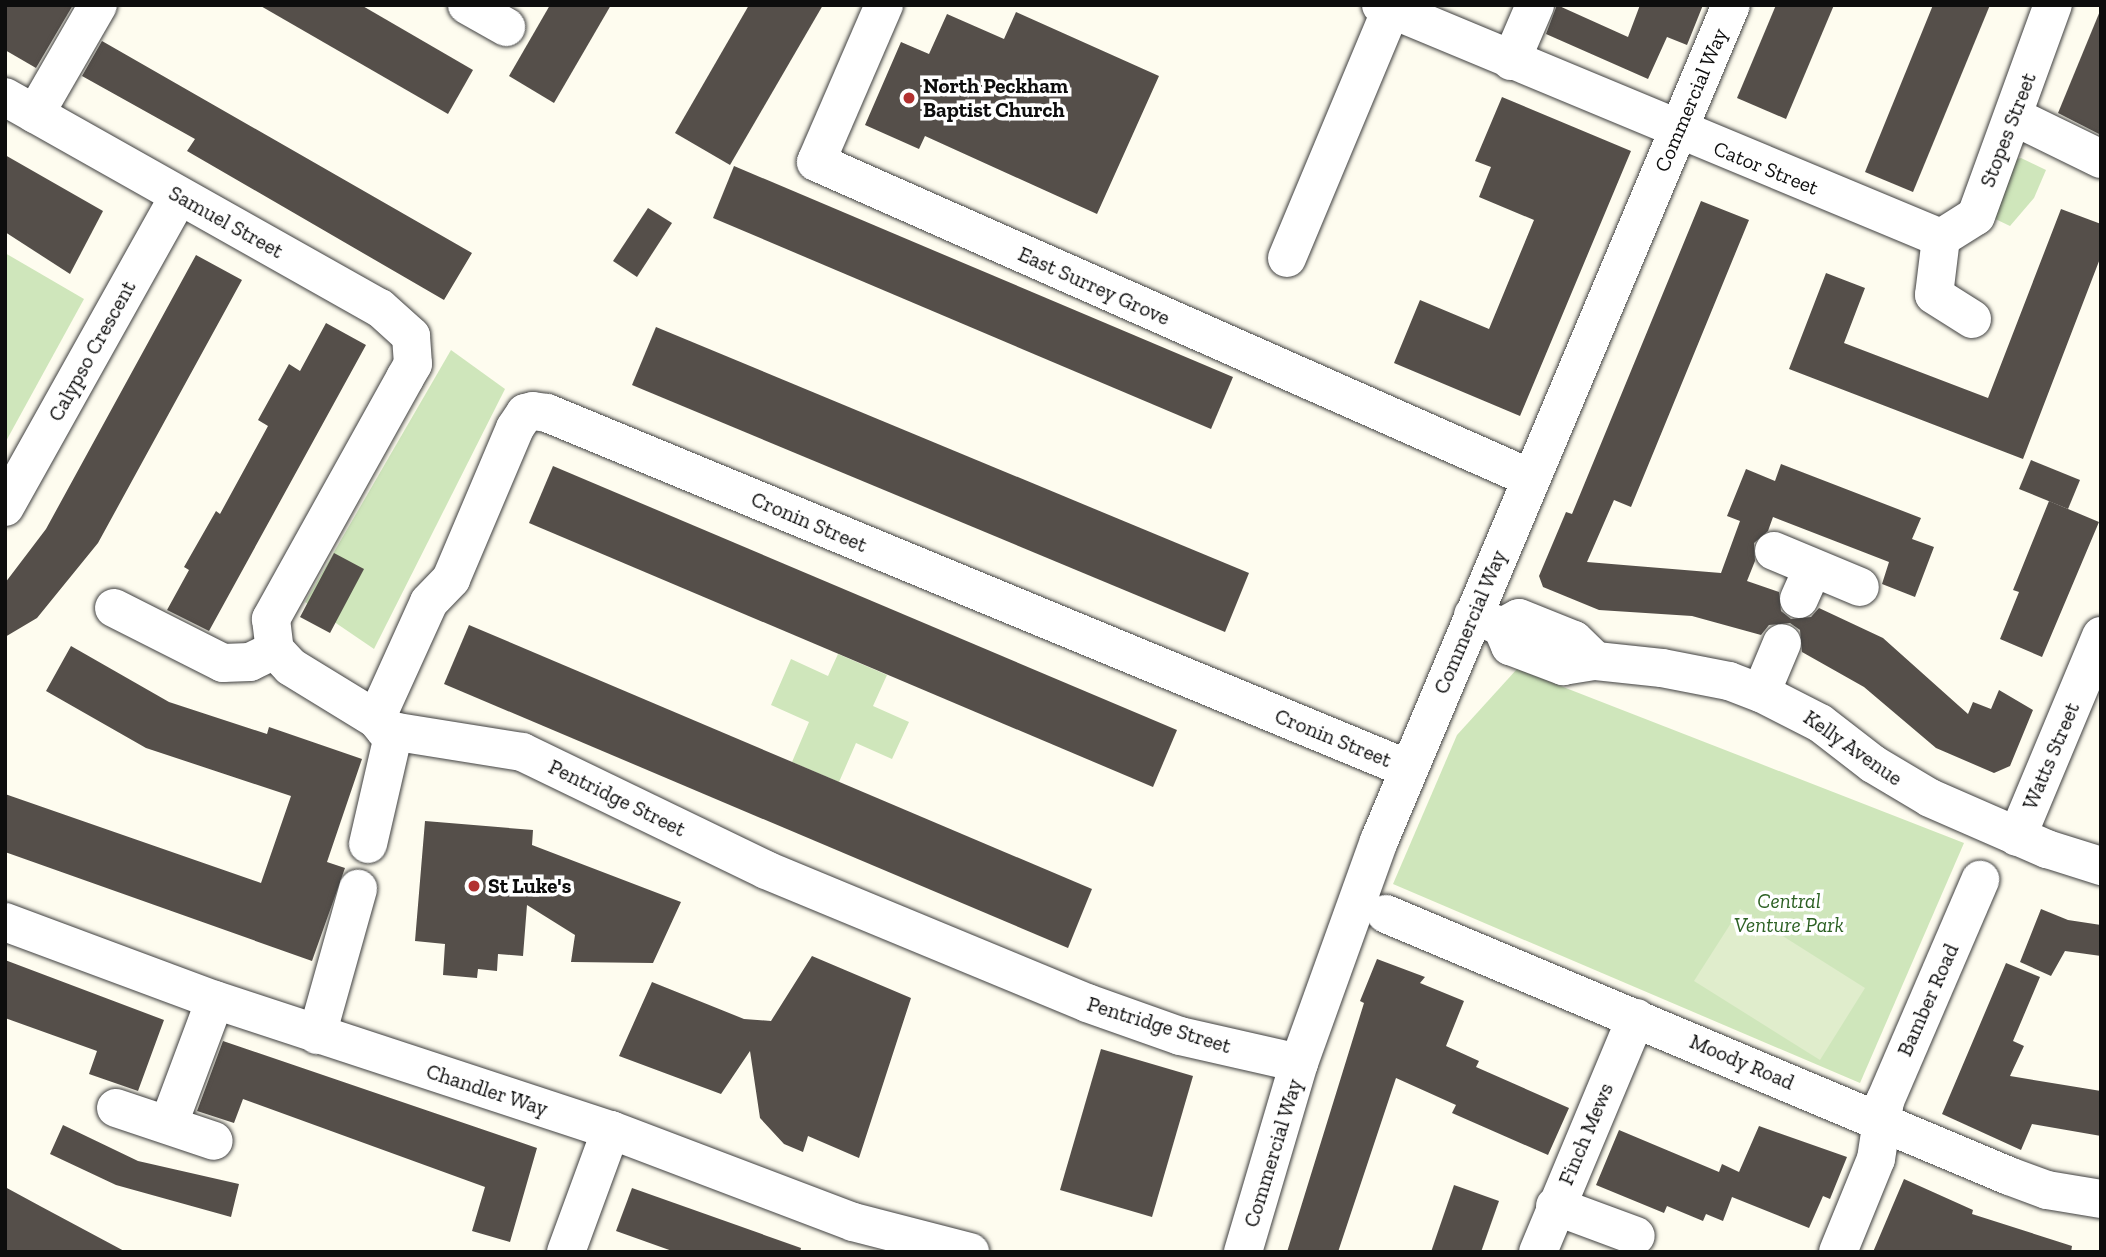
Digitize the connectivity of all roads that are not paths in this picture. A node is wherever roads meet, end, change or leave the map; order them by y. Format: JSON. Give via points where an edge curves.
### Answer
{"nodes":[{"id":1,"x":98,"y":5,"type":"edge"},
{"id":2,"x":467,"y":5,"type":"edge"},
{"id":3,"x":884,"y":5,"type":"edge"},
{"id":4,"x":1535,"y":5,"type":"edge"},
{"id":5,"x":1731,"y":5,"type":"edge"},
{"id":6,"x":2053,"y":5,"type":"edge"},
{"id":7,"x":1386,"y":7,"type":"edge"},
{"id":8,"x":506,"y":27,"type":"dead end"},
{"id":9,"x":1511,"y":61,"type":"junction"},
{"id":10,"x":20,"y":105,"type":"edge"},
{"id":11,"x":2015,"y":117,"type":"junction"},
{"id":12,"x":1677,"y":132,"type":"junction"},
{"id":13,"x":2101,"y":159,"type":"edge"},
{"id":14,"x":179,"y":196,"type":"junction"},
{"id":15,"x":1941,"y":238,"type":"junction"},
{"id":16,"x":1287,"y":258,"type":"dead end"},
{"id":17,"x":1972,"y":319,"type":"dead end"},
{"id":18,"x":1530,"y":478,"type":"junction"},
{"id":19,"x":5,"y":507,"type":"edge"},
{"id":20,"x":1774,"y":551,"type":"dead end"},
{"id":21,"x":1860,"y":587,"type":"dead end"},
{"id":22,"x":114,"y":608,"type":"dead end"},
{"id":23,"x":1488,"y":621,"type":"junction"},
{"id":24,"x":2101,"y":636,"type":"edge"},
{"id":25,"x":1782,"y":643,"type":"dead end"},
{"id":26,"x":275,"y":650,"type":"junction"},
{"id":27,"x":1761,"y":693,"type":"junction"},
{"id":28,"x":385,"y":725,"type":"junction"},
{"id":29,"x":1408,"y":769,"type":"junction"},
{"id":30,"x":2017,"y":837,"type":"junction"},
{"id":31,"x":368,"y":844,"type":"dead end"},
{"id":32,"x":2101,"y":866,"type":"edge"},
{"id":33,"x":1980,"y":880,"type":"dead end"},
{"id":34,"x":358,"y":889,"type":"dead end"},
{"id":35,"x":1386,"y":914,"type":"dead end"},
{"id":36,"x":5,"y":922,"type":"edge"},
{"id":37,"x":215,"y":1000,"type":"junction"},
{"id":38,"x":1636,"y":1018,"type":"junction"},
{"id":39,"x":317,"y":1035,"type":"junction"},
{"id":40,"x":1299,"y":1063,"type":"junction"},
{"id":41,"x":116,"y":1108,"type":"dead end"},
{"id":42,"x":1881,"y":1122,"type":"junction"},
{"id":43,"x":169,"y":1123,"type":"junction"},
{"id":44,"x":611,"y":1130,"type":"junction"},
{"id":45,"x":214,"y":1142,"type":"dead end"},
{"id":46,"x":2101,"y":1199,"type":"edge"},
{"id":47,"x":1555,"y":1206,"type":"junction"},
{"id":48,"x":1636,"y":1236,"type":"dead end"},
{"id":49,"x":848,"y":1237,"type":"edge"},
{"id":50,"x":566,"y":1252,"type":"edge"},
{"id":51,"x":970,"y":1252,"type":"edge"},
{"id":52,"x":1243,"y":1252,"type":"edge"},
{"id":53,"x":1538,"y":1252,"type":"edge"},
{"id":54,"x":1838,"y":1252,"type":"edge"}],
"edges":[{"from":1,"to":10,"type":"street","name":"Samuel Street"},
{"from":2,"to":8,"type":"street"},
{"from":3,"to":18,"type":"street","name":"East Surrey Grove","via":[[816,162]]},
{"from":4,"to":9,"type":"street"},
{"from":5,"to":12,"type":"street","name":"Commercial Way"},
{"from":6,"to":11,"type":"street","name":"Stopes Street"},
{"from":7,"to":9,"type":"street","name":"Cator Street"},
{"from":7,"to":16,"type":"street"},
{"from":9,"to":12,"type":"street","name":"Cator Street"},
{"from":10,"to":14,"type":"street","name":"Samuel Street"},
{"from":11,"to":13,"type":"street"},
{"from":11,"to":15,"type":"street","name":"Stopes Street","via":[[1976,216]]},
{"from":12,"to":15,"type":"street","name":"Cator Street"},
{"from":12,"to":18,"type":"street","name":"Commercial Way"},
{"from":14,"to":19,"type":"street","name":"Calypso Crescent"},
{"from":14,"to":26,"type":"street","name":"Samuel Street","via":[[380,308],[411,336],[414,354],[409,371],[271,619]]},
{"from":15,"to":17,"type":"street","via":[[1934,295]]},
{"from":18,"to":23,"type":"street","name":"Commercial Way"},
{"from":20,"to":21,"type":"street","via":[[1806,583]]},
{"from":22,"to":26,"type":"street","via":[[223,663],[250,662]]},
{"from":23,"to":27,"type":"street","name":"Kelly Avenue","via":[[1519,618],[1574,640],[1596,661],[1696,673]]},
{"from":23,"to":29,"type":"street","name":"Commercial Way"},
{"from":24,"to":30,"type":"street","name":"Watts Street"},
{"from":25,"to":27,"type":"street"},
{"from":26,"to":28,"type":"street","name":"Pentridge Street","via":[[301,675]]},
{"from":27,"to":30,"type":"street","name":"Kelly Avenue","via":[[1820,723],[1919,792]]},
{"from":28,"to":29,"type":"street","name":"Cronin Street","via":[[429,602],[452,579],[515,428],[525,413],[533,411]]},
{"from":28,"to":31,"type":"street"},
{"from":28,"to":40,"type":"street","name":"Pentridge Street","via":[[522,752],[766,870],[1087,1003],[1180,1035]]},
{"from":29,"to":40,"type":"street","name":"Commercial Way"},
{"from":30,"to":32,"type":"street","name":"Kelly Avenue"},
{"from":33,"to":42,"type":"street","name":"Bamber Road","via":[[1885,1101]]},
{"from":34,"to":39,"type":"street"},
{"from":35,"to":38,"type":"street","name":"Moody Road"},
{"from":36,"to":37,"type":"street","name":"Chandler Way"},
{"from":37,"to":39,"type":"street","name":"Chandler Way"},
{"from":37,"to":43,"type":"street"},
{"from":38,"to":42,"type":"street","name":"Moody Road"},
{"from":38,"to":47,"type":"street","name":"Finch Mews"},
{"from":39,"to":44,"type":"street","name":"Chandler Way"},
{"from":40,"to":52,"type":"street","name":"Commercial Way"},
{"from":41,"to":43,"type":"street"},
{"from":42,"to":46,"type":"street","name":"Moody Road","via":[[2047,1190]]},
{"from":42,"to":54,"type":"street","name":"Bamber Road","via":[[1875,1159]]},
{"from":43,"to":45,"type":"street"},
{"from":44,"to":49,"type":"street","name":"Chandler Way"},
{"from":44,"to":50,"type":"street"},
{"from":47,"to":48,"type":"street"},
{"from":47,"to":53,"type":"street","name":"Finch Mews"},
{"from":49,"to":51,"type":"street","name":"Chandler Way"}]}
